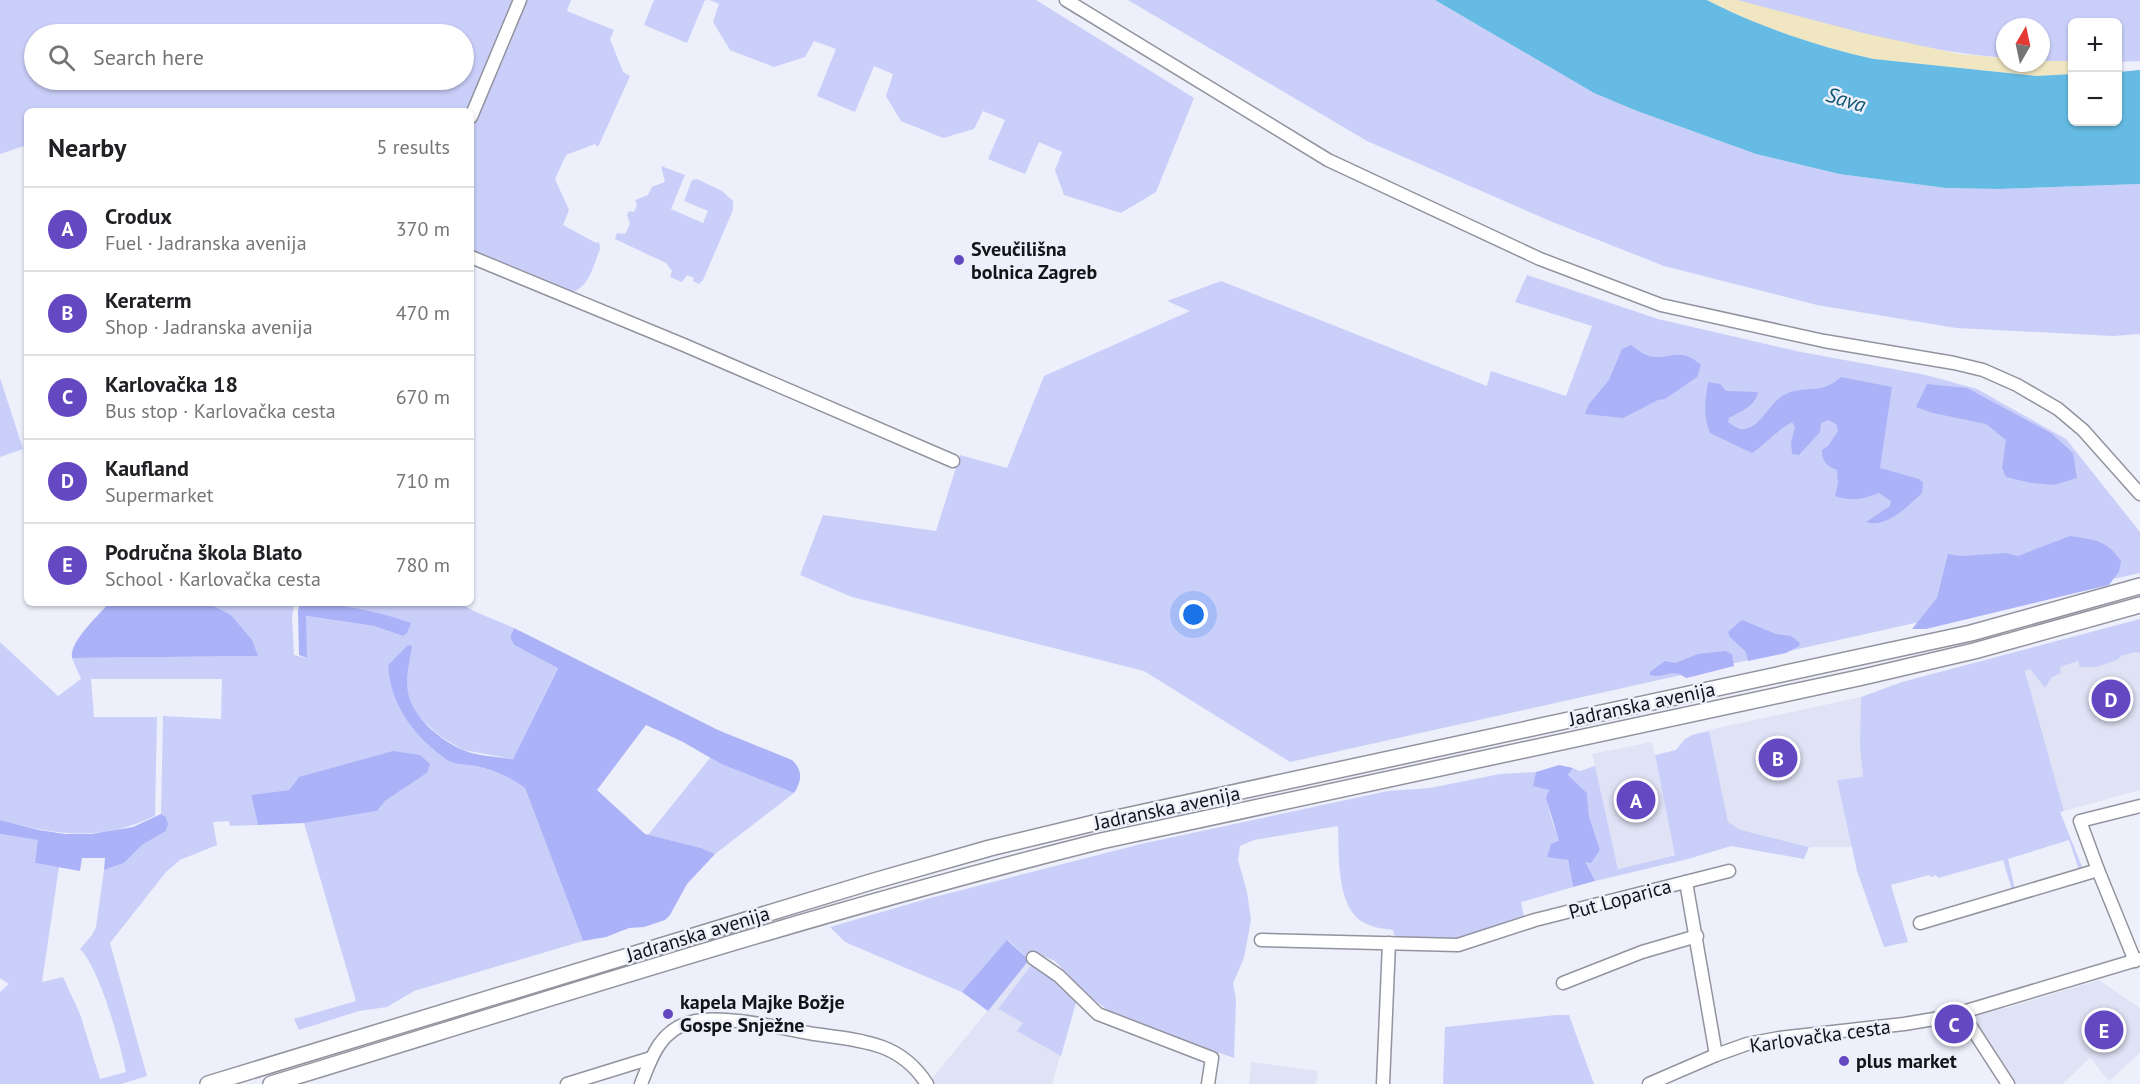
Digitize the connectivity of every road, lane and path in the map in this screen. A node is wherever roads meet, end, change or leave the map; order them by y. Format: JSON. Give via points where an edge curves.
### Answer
{"nodes":[{"id":1,"x":520,"y":0,"type":"edge"},
{"id":2,"x":1066,"y":0,"type":"edge"},
{"id":3,"x":474,"y":110,"type":"edge"},
{"id":4,"x":474,"y":258,"type":"edge"},
{"id":5,"x":953,"y":461,"type":"dead end"},
{"id":6,"x":2140,"y":494,"type":"edge"},
{"id":7,"x":2140,"y":586,"type":"edge"},
{"id":8,"x":2140,"y":605,"type":"edge"},
{"id":9,"x":2140,"y":806,"type":"edge"},
{"id":10,"x":2098,"y":870,"type":"junction"},
{"id":11,"x":1729,"y":871,"type":"dead end"},
{"id":12,"x":1686,"y":882,"type":"junction"},
{"id":13,"x":1920,"y":923,"type":"dead end"},
{"id":14,"x":1697,"y":936,"type":"junction"},
{"id":15,"x":1261,"y":940,"type":"dead end"},
{"id":16,"x":1389,"y":943,"type":"junction"},
{"id":17,"x":1033,"y":958,"type":"dead end"},
{"id":18,"x":2138,"y":960,"type":"edge"},
{"id":19,"x":1563,"y":983,"type":"dead end"},
{"id":20,"x":1962,"y":1013,"type":"junction"},
{"id":21,"x":1716,"y":1054,"type":"junction"},
{"id":22,"x":651,"y":1058,"type":"junction"},
{"id":23,"x":208,"y":1084,"type":"edge"},
{"id":24,"x":271,"y":1084,"type":"edge"},
{"id":25,"x":567,"y":1084,"type":"edge"},
{"id":26,"x":641,"y":1084,"type":"edge"},
{"id":27,"x":927,"y":1084,"type":"edge"},
{"id":28,"x":1209,"y":1084,"type":"edge"},
{"id":29,"x":1383,"y":1084,"type":"edge"},
{"id":30,"x":1649,"y":1084,"type":"edge"},
{"id":31,"x":2008,"y":1084,"type":"edge"}],
"edges":[{"from":1,"to":3,"type":"street"},
{"from":2,"to":6,"type":"street","via":[[1328,160],[1540,259],[1661,305],[1824,341],[1954,363],[2017,385],[2084,430]]},
{"from":4,"to":5,"type":"street"},
{"from":7,"to":23,"type":"main road","name":"Jadranska avenija","via":[[1971,633],[990,848]]},
{"from":8,"to":24,"type":"main road","name":"Jadranska avenija","via":[[1863,677],[1101,841],[990,869],[775,930]]},
{"from":9,"to":10,"type":"street","name":"Karlovačka cesta","via":[[2080,821]]},
{"from":10,"to":13,"type":"street"},
{"from":10,"to":18,"type":"street","name":"Karlovačka cesta"},
{"from":11,"to":12,"type":"street"},
{"from":12,"to":14,"type":"street","name":"Put Loparica"},
{"from":12,"to":16,"type":"street","name":"Put Loparica","via":[[1535,920],[1458,945]]},
{"from":14,"to":19,"type":"street","via":[[1642,952]]},
{"from":14,"to":21,"type":"street","name":"Put Loparica"},
{"from":15,"to":16,"type":"street"},
{"from":16,"to":29,"type":"street"},
{"from":17,"to":28,"type":"street","via":[[1059,976],[1098,1014],[1212,1058]]},
{"from":18,"to":20,"type":"street","name":"Karlovačka cesta"},
{"from":20,"to":21,"type":"street","name":"Karlovačka cesta","via":[[1904,1024],[1779,1038]]},
{"from":20,"to":31,"type":"street"},
{"from":21,"to":30,"type":"street","name":"Karlovačka cesta"},
{"from":22,"to":25,"type":"street"},
{"from":22,"to":26,"type":"street"},
{"from":22,"to":27,"type":"street","via":[[665,1036],[690,1023],[740,1022],[881,1046],[912,1064]]}]}
